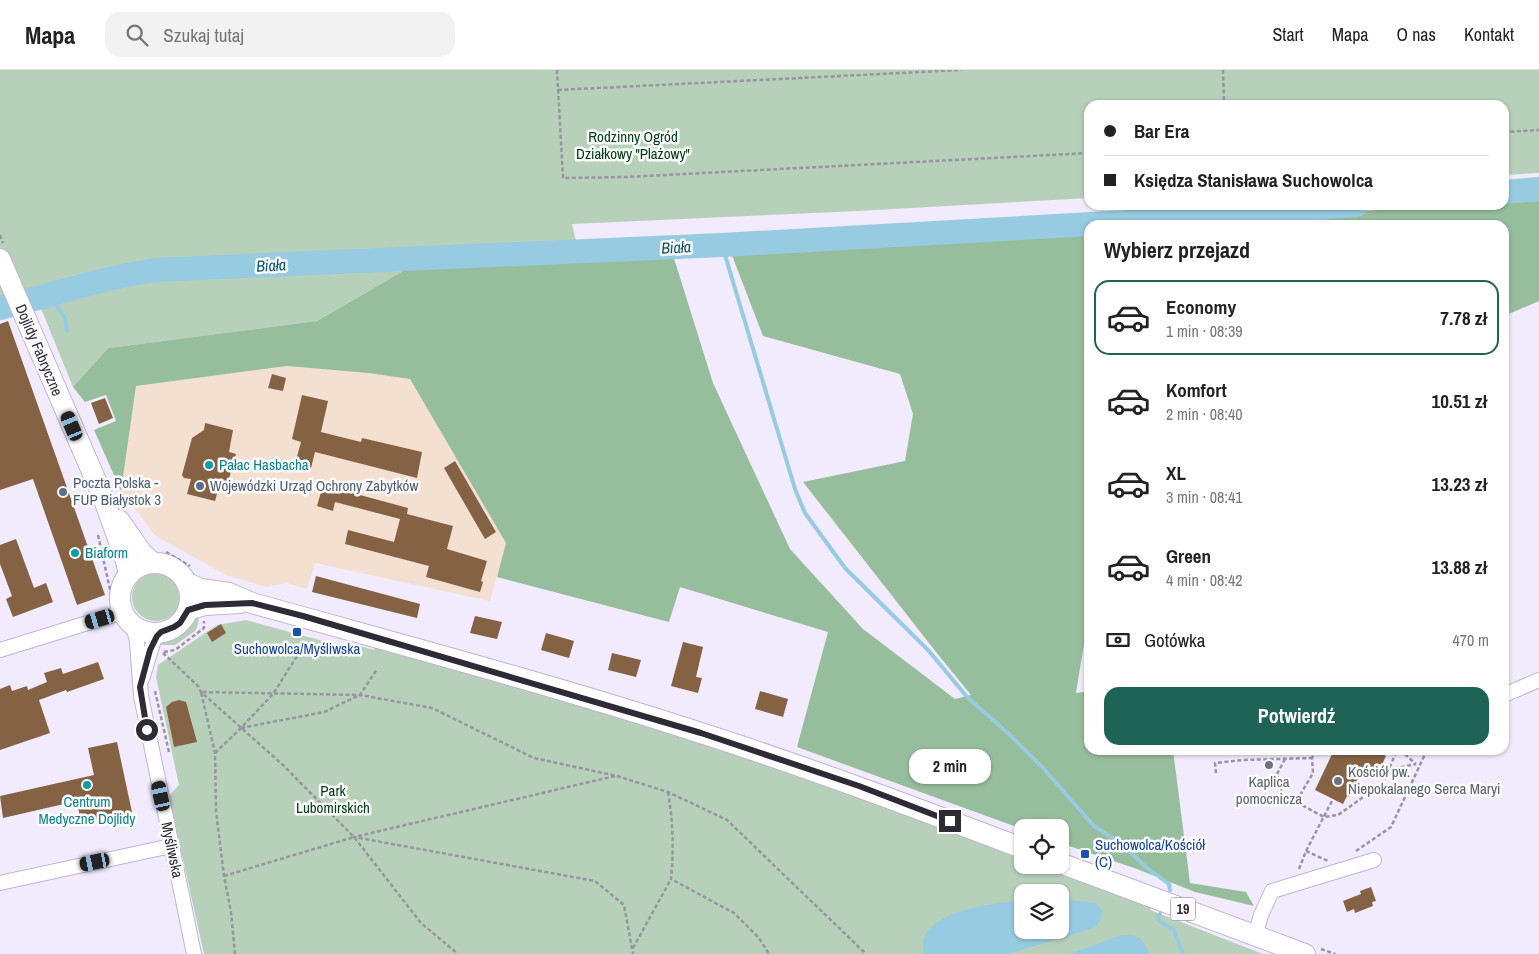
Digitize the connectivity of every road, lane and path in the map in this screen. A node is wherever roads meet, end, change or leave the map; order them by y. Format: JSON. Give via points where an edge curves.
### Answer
{"nodes":[{"id":1,"x":557,"y":70,"type":"edge"},
{"id":2,"x":961,"y":70,"type":"edge"},
{"id":3,"x":1223,"y":70,"type":"edge"},
{"id":4,"x":558,"y":90,"type":"junction"},
{"id":5,"x":1224,"y":100,"type":"edge"},
{"id":6,"x":1539,"y":130,"type":"edge"},
{"id":7,"x":1509,"y":132,"type":"edge"},
{"id":8,"x":1084,"y":153,"type":"edge"},
{"id":9,"x":0,"y":259,"type":"edge"},
{"id":10,"x":103,"y":497,"type":"junction"},
{"id":11,"x":96,"y":526,"type":"dead end"},
{"id":12,"x":153,"y":563,"type":"junction"},
{"id":13,"x":129,"y":575,"type":"junction"},
{"id":14,"x":186,"y":582,"type":"junction"},
{"id":15,"x":252,"y":603,"type":"junction"},
{"id":16,"x":188,"y":610,"type":"junction"},
{"id":17,"x":124,"y":617,"type":"junction"},
{"id":18,"x":162,"y":642,"type":"junction"},
{"id":19,"x":0,"y":650,"type":"edge"},
{"id":20,"x":299,"y":653,"type":"dead end"},
{"id":21,"x":377,"y":668,"type":"dead end"},
{"id":22,"x":1539,"y":680,"type":"edge"},
{"id":23,"x":154,"y":686,"type":"dead end"},
{"id":24,"x":140,"y":687,"type":"junction"},
{"id":25,"x":201,"y":692,"type":"junction"},
{"id":26,"x":1509,"y":693,"type":"edge"},
{"id":27,"x":273,"y":694,"type":"junction"},
{"id":28,"x":360,"y":695,"type":"junction"},
{"id":29,"x":241,"y":728,"type":"junction"},
{"id":30,"x":169,"y":752,"type":"dead end"},
{"id":31,"x":215,"y":753,"type":"junction"},
{"id":32,"x":1314,"y":755,"type":"edge"},
{"id":33,"x":1396,"y":755,"type":"edge"},
{"id":34,"x":1405,"y":755,"type":"edge"},
{"id":35,"x":1424,"y":755,"type":"edge"},
{"id":36,"x":1312,"y":758,"type":"junction"},
{"id":37,"x":1285,"y":759,"type":"junction"},
{"id":38,"x":1418,"y":765,"type":"junction"},
{"id":39,"x":1388,"y":770,"type":"junction"},
{"id":40,"x":1216,"y":774,"type":"dead end"},
{"id":41,"x":617,"y":776,"type":"junction"},
{"id":42,"x":668,"y":792,"type":"junction"},
{"id":43,"x":1333,"y":799,"type":"dead end"},
{"id":44,"x":1296,"y":802,"type":"junction"},
{"id":45,"x":1324,"y":817,"type":"junction"},
{"id":46,"x":354,"y":837,"type":"junction"},
{"id":47,"x":1014,"y":845,"type":"edge"},
{"id":48,"x":172,"y":846,"type":"junction"},
{"id":49,"x":1306,"y":851,"type":"junction"},
{"id":50,"x":1350,"y":854,"type":"dead end"},
{"id":51,"x":1374,"y":860,"type":"dead end"},
{"id":52,"x":1334,"y":864,"type":"dead end"},
{"id":53,"x":1069,"y":865,"type":"edge"},
{"id":54,"x":224,"y":876,"type":"junction"},
{"id":55,"x":671,"y":879,"type":"junction"},
{"id":56,"x":0,"y":883,"type":"edge"},
{"id":57,"x":1293,"y":884,"type":"junction"},
{"id":58,"x":1256,"y":936,"type":"junction"},
{"id":59,"x":632,"y":948,"type":"junction"},
{"id":60,"x":194,"y":954,"type":"edge"},
{"id":61,"x":235,"y":954,"type":"edge"},
{"id":62,"x":458,"y":954,"type":"edge"},
{"id":63,"x":633,"y":954,"type":"edge"},
{"id":64,"x":769,"y":954,"type":"edge"},
{"id":65,"x":866,"y":954,"type":"edge"},
{"id":66,"x":1305,"y":954,"type":"edge"}],
"edges":[{"from":1,"to":4,"type":"path"},
{"from":2,"to":4,"type":"path"},
{"from":3,"to":5,"type":"path"},
{"from":4,"to":8,"type":"path","via":[[563,178]]},
{"from":6,"to":7,"type":"path"},
{"from":9,"to":10,"type":"highway","name":"Dojlidy Fabryczne"},
{"from":10,"to":12,"type":"highway","name":"Dojlidy Fabryczne","via":[[142,553]]},
{"from":10,"to":13,"type":"highway","name":"Dojlidy Fabryczne"},
{"from":11,"to":17,"type":"path"},
{"from":12,"to":13,"type":"highway","via":[[141,566]]},
{"from":12,"to":14,"type":"highway","via":[[172,568]]},
{"from":13,"to":17,"type":"highway","via":[[120,595]]},
{"from":14,"to":15,"type":"highway","via":[[200,589],[229,593]]},
{"from":14,"to":16,"type":"highway","via":[[190,596]]},
{"from":15,"to":16,"type":"highway","via":[[205,605]]},
{"from":15,"to":47,"type":"highway","via":[[701,733],[859,786]]},
{"from":16,"to":18,"type":"highway"},
{"from":17,"to":18,"type":"highway"},
{"from":17,"to":19,"type":"street"},
{"from":17,"to":24,"type":"street","name":"Myśliwska","via":[[137,642]]},
{"from":18,"to":24,"type":"street","name":"Myśliwska","via":[[154,640]]},
{"from":18,"to":25,"type":"path"},
{"from":20,"to":27,"type":"path"},
{"from":21,"to":28,"type":"path"},
{"from":22,"to":26,"type":"street"},
{"from":23,"to":30,"type":"path"},
{"from":24,"to":48,"type":"street","name":"Myśliwska"},
{"from":25,"to":27,"type":"path"},
{"from":25,"to":29,"type":"path"},
{"from":25,"to":31,"type":"path"},
{"from":27,"to":28,"type":"path"},
{"from":27,"to":29,"type":"path"},
{"from":28,"to":29,"type":"path","via":[[324,712]]},
{"from":28,"to":41,"type":"path","via":[[432,708],[534,758]]},
{"from":29,"to":31,"type":"path"},
{"from":29,"to":46,"type":"path","via":[[284,766]]},
{"from":31,"to":54,"type":"path","via":[[216,811]]},
{"from":32,"to":36,"type":"path"},
{"from":33,"to":39,"type":"path"},
{"from":34,"to":38,"type":"path"},
{"from":35,"to":38,"type":"path"},
{"from":36,"to":37,"type":"path"},
{"from":36,"to":44,"type":"path","via":[[1313,773]]},
{"from":37,"to":40,"type":"path","via":[[1215,763]]},
{"from":37,"to":44,"type":"path","via":[[1277,774],[1283,797]]},
{"from":38,"to":39,"type":"path"},
{"from":38,"to":50,"type":"path","via":[[1391,827]]},
{"from":39,"to":45,"type":"path","via":[[1383,783],[1338,815]]},
{"from":41,"to":42,"type":"path"},
{"from":41,"to":46,"type":"path"},
{"from":42,"to":55,"type":"path","via":[[674,850]]},
{"from":42,"to":65,"type":"path","via":[[727,820]]},
{"from":43,"to":45,"type":"path"},
{"from":44,"to":45,"type":"path"},
{"from":45,"to":49,"type":"path"},
{"from":46,"to":54,"type":"path"},
{"from":46,"to":59,"type":"path","via":[[595,881],[624,905]]},
{"from":46,"to":62,"type":"path","via":[[421,923]]},
{"from":48,"to":56,"type":"street"},
{"from":48,"to":60,"type":"street","name":"Myśliwska"},
{"from":49,"to":52,"type":"path"},
{"from":49,"to":57,"type":"path"},
{"from":51,"to":57,"type":"street"},
{"from":53,"to":58,"type":"highway","number":"19"},
{"from":54,"to":61,"type":"path"},
{"from":55,"to":59,"type":"path"},
{"from":55,"to":64,"type":"path","via":[[734,913],[759,938]]},
{"from":57,"to":58,"type":"street","via":[[1272,891]]},
{"from":58,"to":66,"type":"highway","number":"19"},
{"from":59,"to":63,"type":"path"}]}
